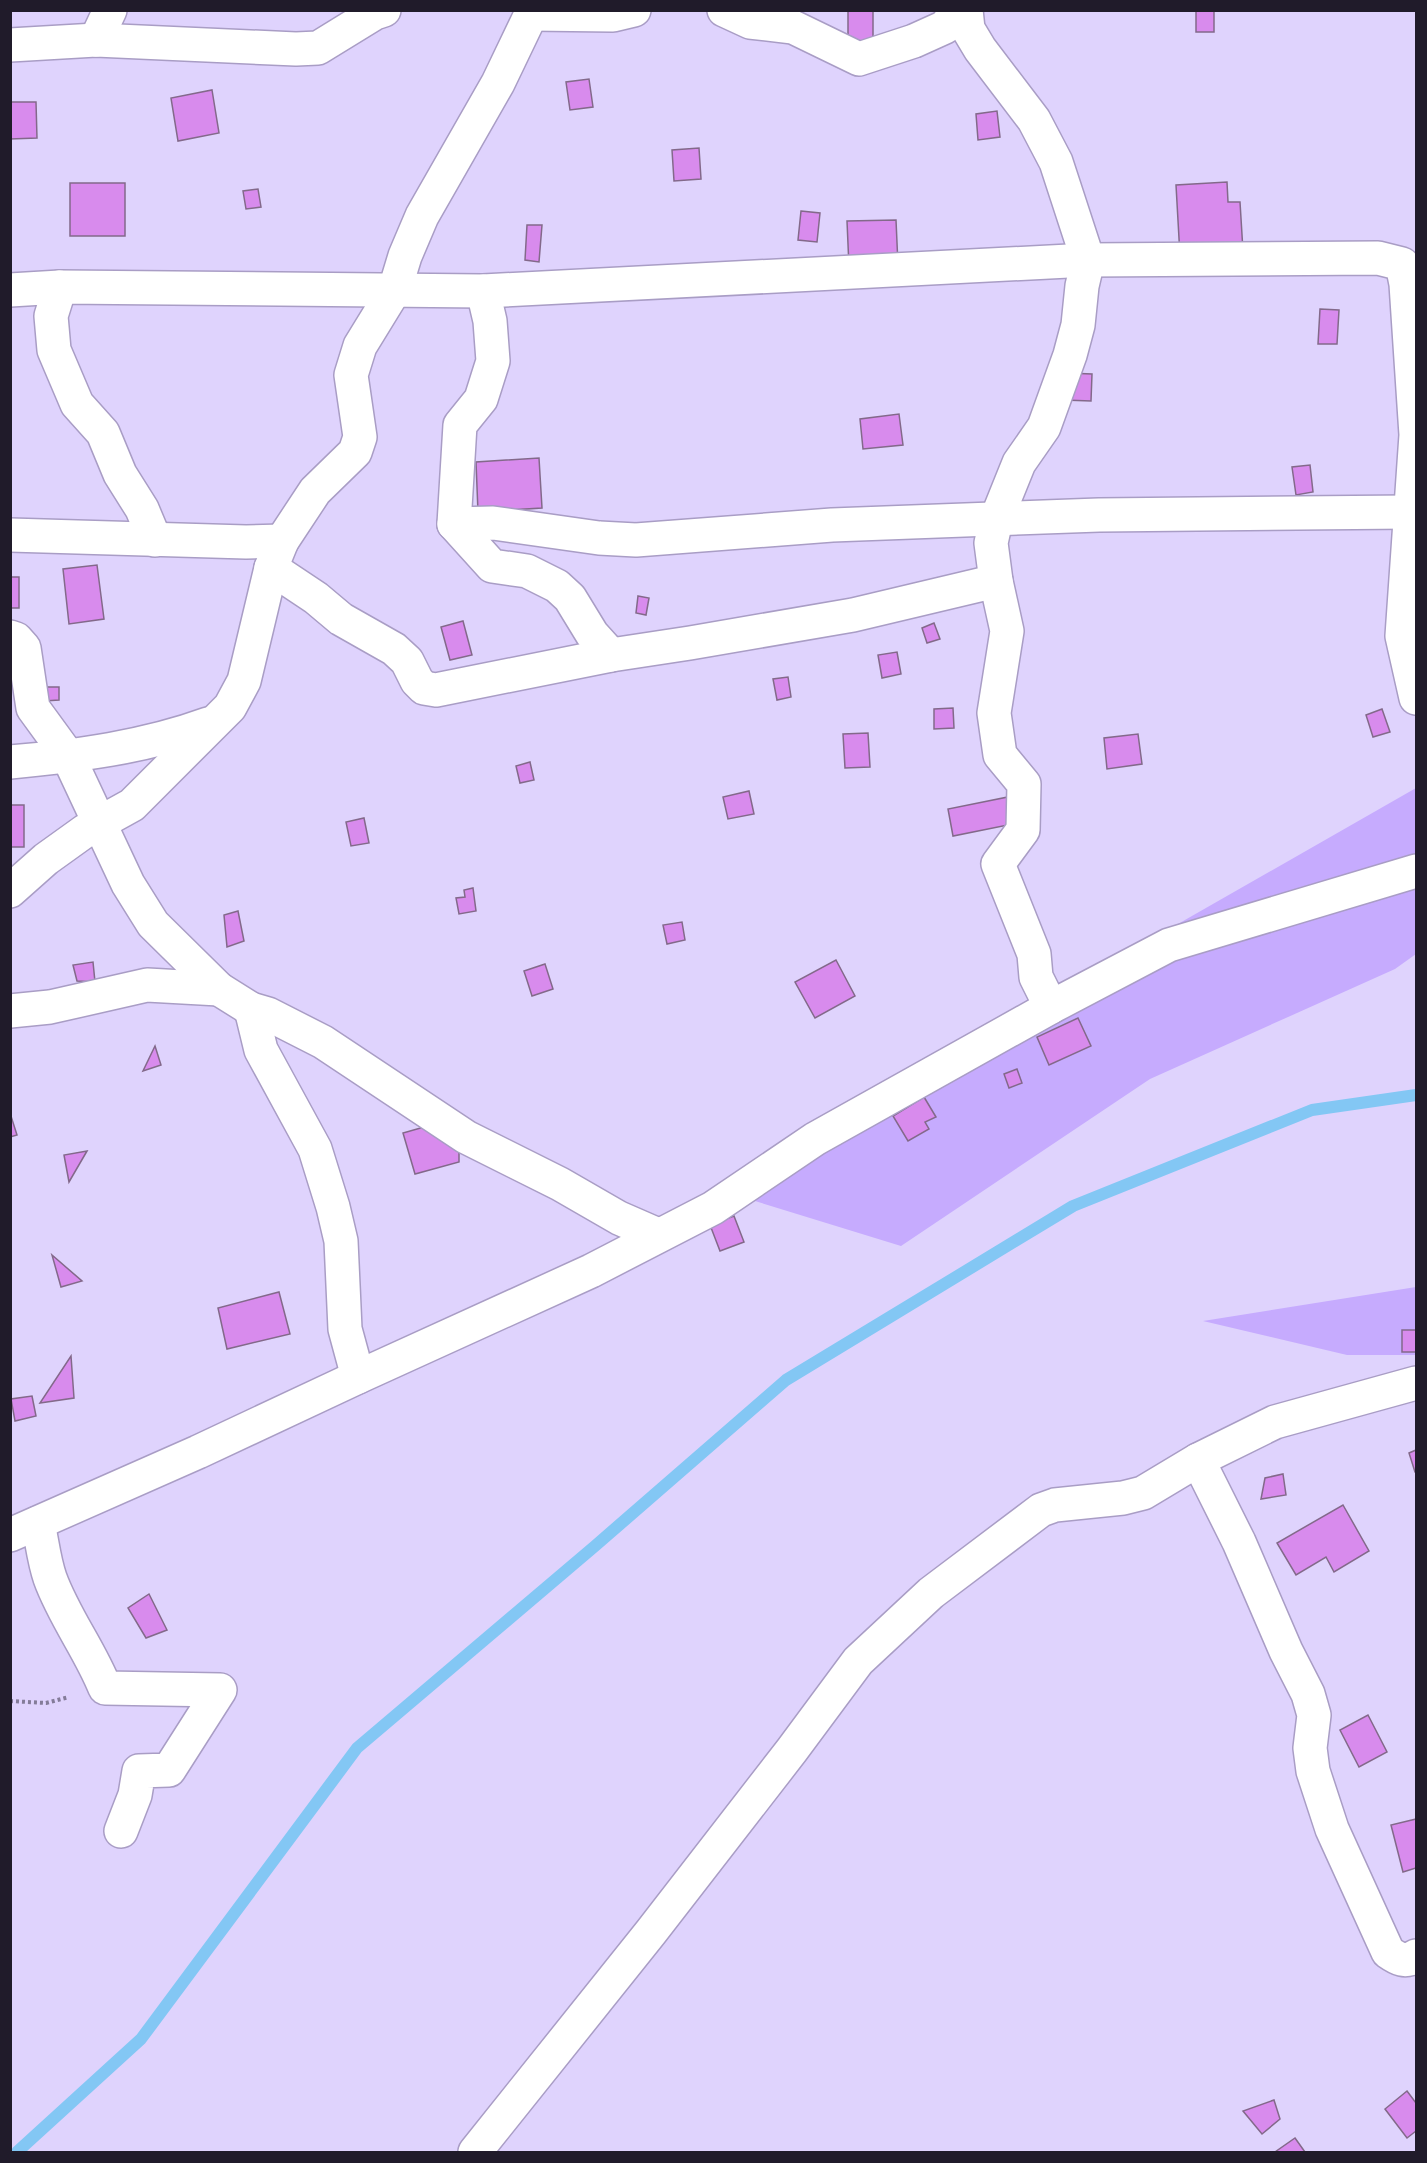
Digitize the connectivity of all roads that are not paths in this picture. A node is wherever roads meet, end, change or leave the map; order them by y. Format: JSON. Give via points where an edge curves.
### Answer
{"nodes":[{"id":1,"x":110,"y":10,"type":"edge"},
{"id":2,"x":384,"y":10,"type":"edge"},
{"id":3,"x":634,"y":10,"type":"edge"},
{"id":4,"x":724,"y":10,"type":"edge"},
{"id":5,"x":958,"y":10,"type":"edge"},
{"id":6,"x":966,"y":10,"type":"edge"},
{"id":7,"x":532,"y":12,"type":"edge"},
{"id":8,"x":96,"y":40,"type":"junction"},
{"id":9,"x":12,"y":50,"type":"edge"},
{"id":10,"x":1088,"y":260,"type":"junction"},
{"id":11,"x":60,"y":288,"type":"junction"},
{"id":12,"x":395,"y":289,"type":"junction"},
{"id":13,"x":10,"y":290,"type":"edge"},
{"id":14,"x":483,"y":291,"type":"junction"},
{"id":15,"x":1410,"y":512,"type":"junction"},
{"id":16,"x":996,"y":520,"type":"junction"},
{"id":17,"x":454,"y":524,"type":"junction"},
{"id":18,"x":10,"y":535,"type":"edge"},
{"id":19,"x":155,"y":540,"type":"junction"},
{"id":20,"x":277,"y":555,"type":"junction"},
{"id":21,"x":996,"y":581,"type":"junction"},
{"id":22,"x":10,"y":637,"type":"edge"},
{"id":23,"x":611,"y":655,"type":"junction"},
{"id":24,"x":1416,"y":698,"type":"edge"},
{"id":25,"x":213,"y":723,"type":"junction"},
{"id":26,"x":68,"y":756,"type":"junction"},
{"id":27,"x":10,"y":762,"type":"edge"},
{"id":28,"x":100,"y":823,"type":"junction"},
{"id":29,"x":1416,"y":871,"type":"edge"},
{"id":30,"x":10,"y":891,"type":"edge"},
{"id":31,"x":219,"y":989,"type":"junction"},
{"id":32,"x":1052,"y":1007,"type":"junction"},
{"id":33,"x":251,"y":1009,"type":"junction"},
{"id":34,"x":10,"y":1011,"type":"edge"},
{"id":35,"x":658,"y":1235,"type":"junction"},
{"id":36,"x":358,"y":1377,"type":"junction"},
{"id":37,"x":1416,"y":1383,"type":"edge"},
{"id":38,"x":1198,"y":1460,"type":"junction"},
{"id":39,"x":24,"y":1529,"type":"edge"},
{"id":40,"x":121,"y":1831,"type":"dead end"},
{"id":41,"x":1416,"y":1956,"type":"edge"},
{"id":42,"x":475,"y":2152,"type":"edge"}],
"edges":[{"from":1,"to":8,"type":"street"},
{"from":2,"to":8,"type":"street","via":[[318,48]]},
{"from":3,"to":7,"type":"street","via":[[613,15]]},
{"from":4,"to":5,"type":"street","via":[[750,22],[793,27],[859,59],[945,27]]},
{"from":6,"to":10,"type":"street","via":[[968,29],[1034,120],[1056,162]]},
{"from":7,"to":12,"type":"street","via":[[473,129],[422,216]]},
{"from":8,"to":9,"type":"street"},
{"from":10,"to":14,"type":"street"},
{"from":10,"to":15,"type":"street","via":[[1378,258],[1402,264],[1416,435]]},
{"from":10,"to":16,"type":"street","via":[[1070,355],[1044,427],[1019,463]]},
{"from":11,"to":12,"type":"street"},
{"from":11,"to":13,"type":"street"},
{"from":11,"to":19,"type":"street","via":[[51,316],[54,350],[77,404],[104,433],[120,474],[142,509]]},
{"from":12,"to":14,"type":"street"},
{"from":12,"to":20,"type":"street","via":[[360,346],[351,375],[360,437],[355,452],[315,490]]},
{"from":14,"to":17,"type":"street","via":[[493,361],[482,399],[460,425]]},
{"from":15,"to":16,"type":"street"},
{"from":15,"to":24,"type":"street","via":[[1402,636]]},
{"from":16,"to":17,"type":"street","via":[[832,525],[636,540],[493,523]]},
{"from":16,"to":21,"type":"street","via":[[991,543]]},
{"from":17,"to":23,"type":"street","via":[[492,566],[527,571],[557,586]]},
{"from":18,"to":19,"type":"street"},
{"from":19,"to":20,"type":"street"},
{"from":20,"to":23,"type":"street","via":[[341,619],[394,649],[424,688],[436,690]]},
{"from":20,"to":25,"type":"street","via":[[244,681],[230,707]]},
{"from":21,"to":23,"type":"street","via":[[853,615]]},
{"from":21,"to":32,"type":"street","via":[[1007,631],[994,713],[1000,755],[1024,784],[1023,830],[998,864],[1034,954],[1036,977]]},
{"from":22,"to":26,"type":"street","via":[[24,648],[33,708]]},
{"from":25,"to":26,"type":"street","via":[[175,736]]},
{"from":25,"to":28,"type":"street","via":[[132,805]]},
{"from":26,"to":27,"type":"street"},
{"from":26,"to":28,"type":"street"},
{"from":28,"to":30,"type":"street","via":[[46,859]]},
{"from":28,"to":31,"type":"street","via":[[128,884],[153,924]]},
{"from":29,"to":32,"type":"street","via":[[1168,945]]},
{"from":31,"to":33,"type":"street"},
{"from":31,"to":34,"type":"street","via":[[147,985],[50,1007]]},
{"from":32,"to":35,"type":"street","via":[[815,1139],[713,1208]]},
{"from":33,"to":35,"type":"street","via":[[324,1042],[466,1137]]},
{"from":33,"to":36,"type":"street","via":[[261,1050],[315,1149],[333,1207],[341,1241],[345,1329]]},
{"from":35,"to":36,"type":"street","via":[[591,1271]]},
{"from":36,"to":39,"type":"street"},
{"from":37,"to":38,"type":"street","via":[[1275,1422]]},
{"from":38,"to":41,"type":"street","via":[[1308,1694],[1314,1715],[1310,1748],[1313,1772],[1332,1829],[1388,1952],[1398,1959]]},
{"from":38,"to":42,"type":"street","via":[[1143,1493],[1041,1510],[931,1593],[858,1661],[651,1932]]},
{"from":39,"to":40,"type":"street","via":[[105,1688],[220,1690],[169,1770],[140,1771]]}]}
